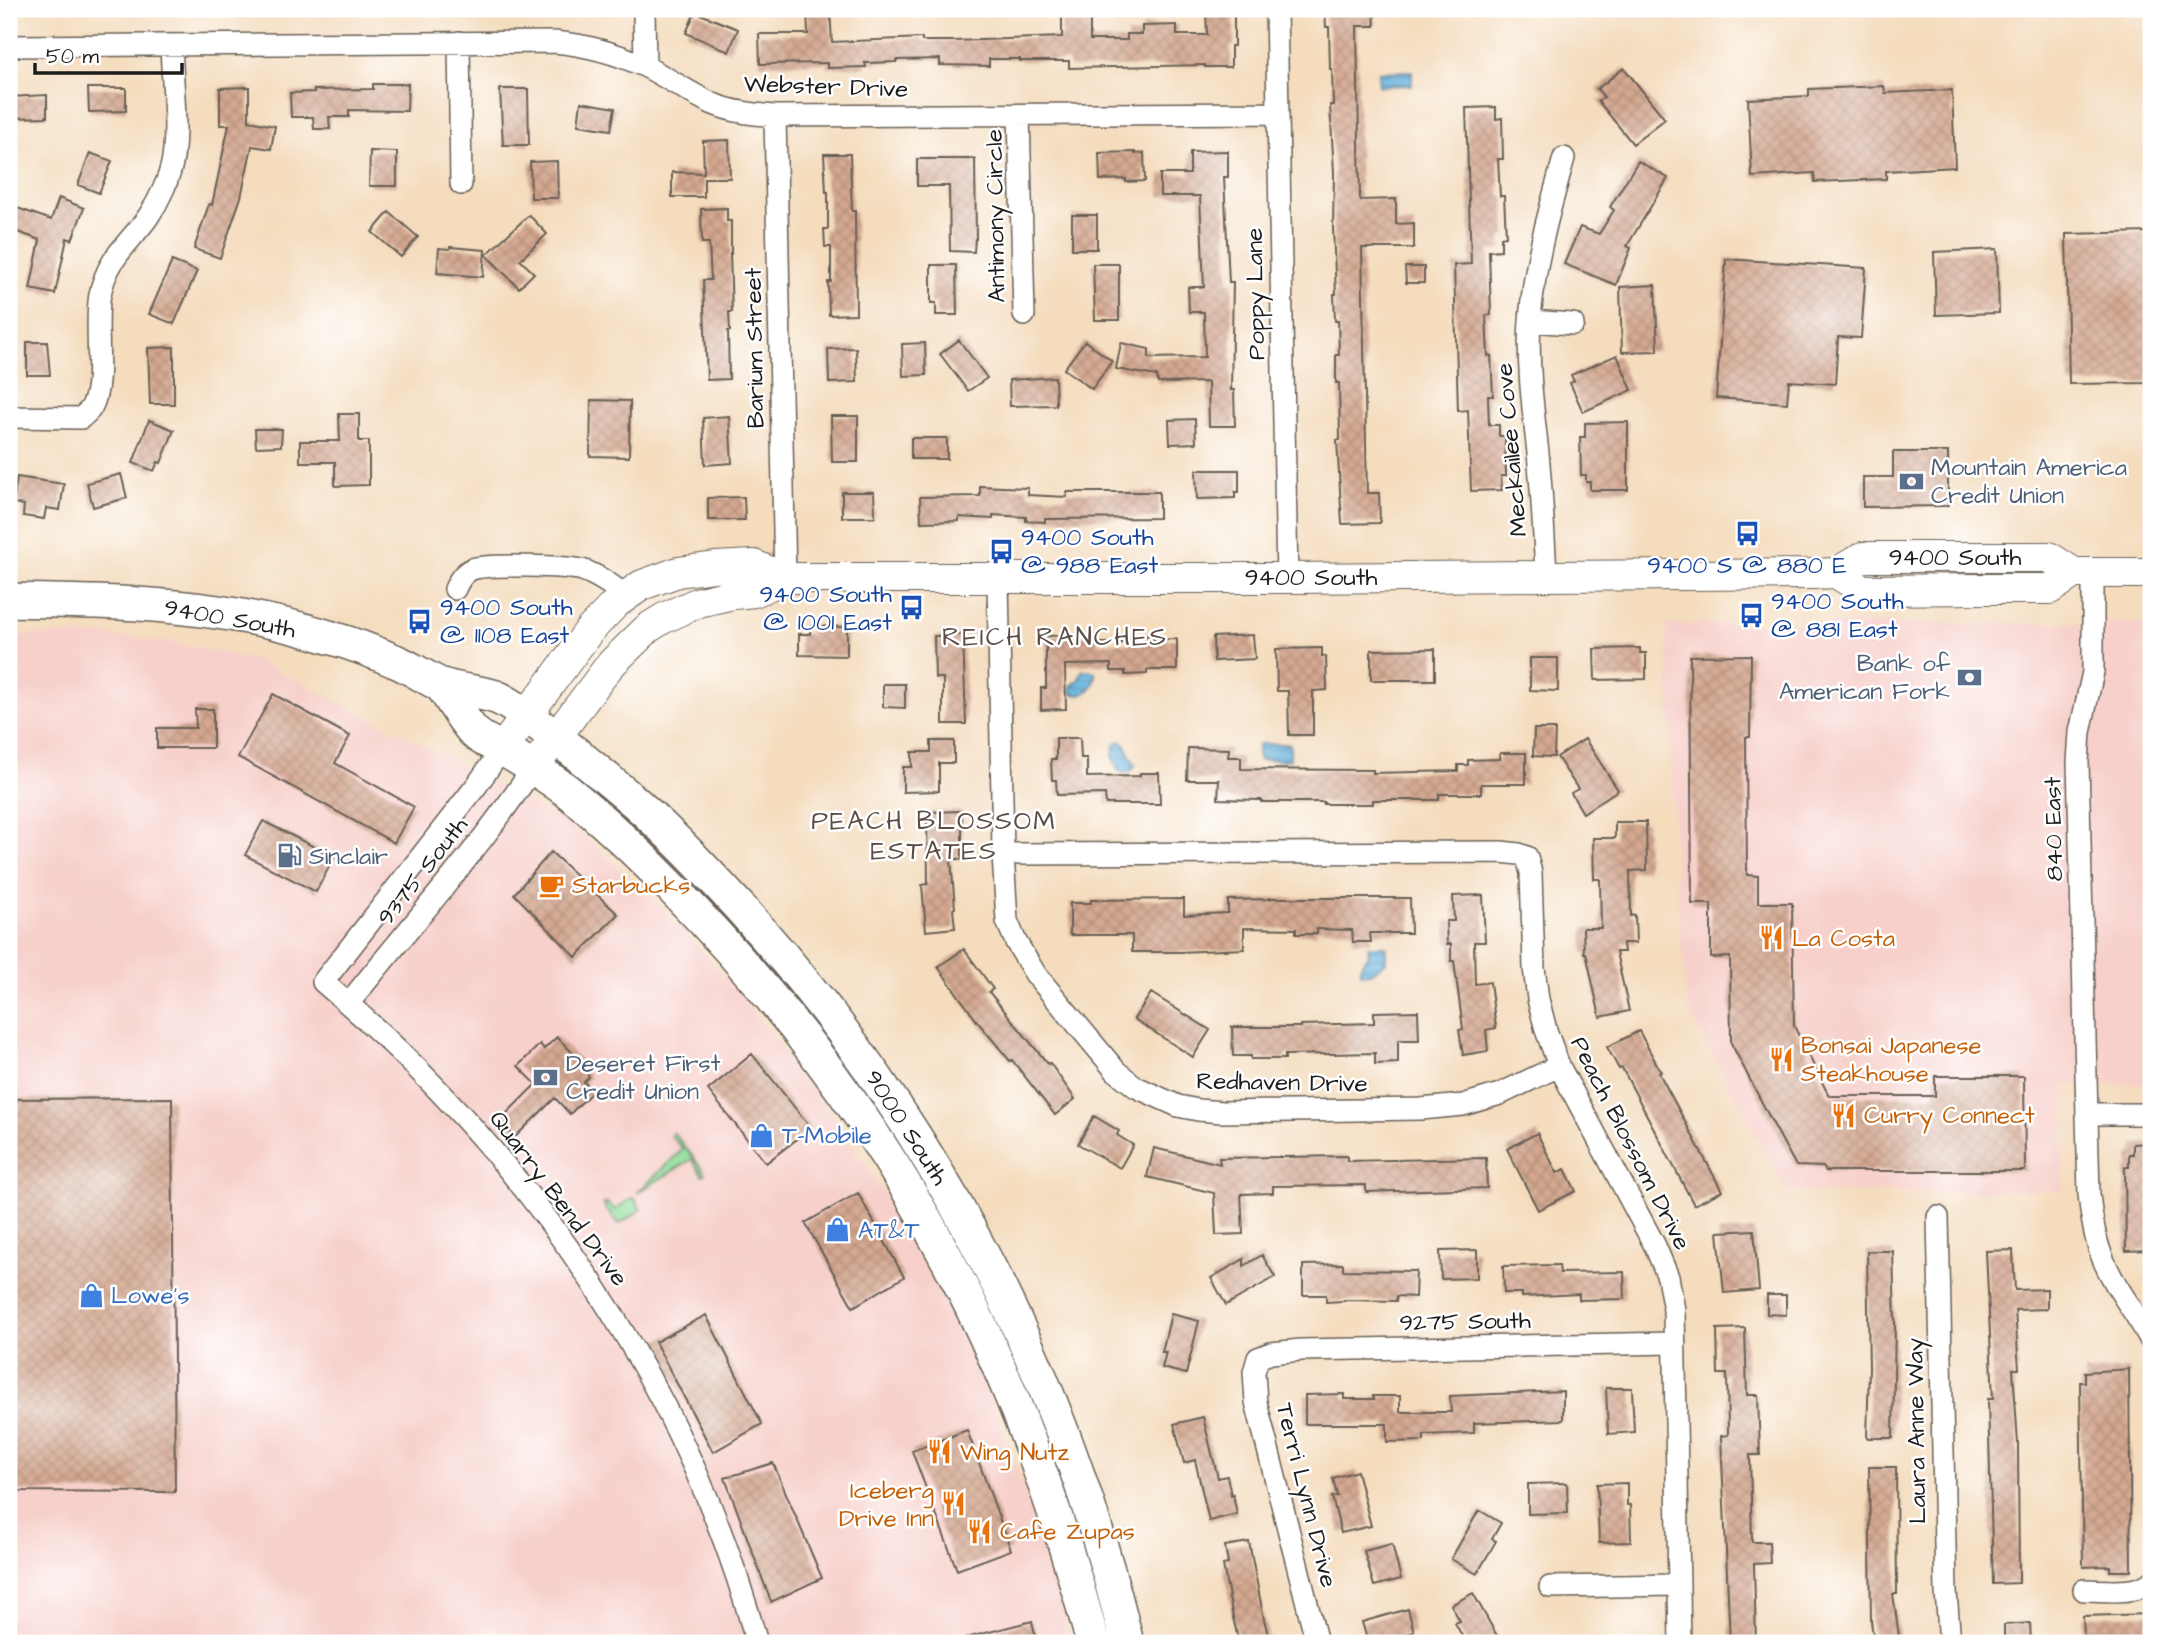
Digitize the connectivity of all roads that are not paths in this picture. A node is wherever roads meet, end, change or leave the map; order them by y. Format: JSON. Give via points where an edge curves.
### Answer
{"nodes":[{"id":1,"x":644,"y":9,"type":"edge"},
{"id":2,"x":1276,"y":9,"type":"edge"},
{"id":3,"x":459,"y":43,"type":"junction"},
{"id":4,"x":172,"y":45,"type":"junction"},
{"id":5,"x":9,"y":46,"type":"edge"},
{"id":6,"x":645,"y":66,"type":"junction"},
{"id":7,"x":1277,"y":113,"type":"junction"},
{"id":8,"x":1020,"y":115,"type":"junction"},
{"id":9,"x":775,"y":116,"type":"junction"},
{"id":10,"x":1564,"y":158,"type":"dead end"},
{"id":11,"x":461,"y":184,"type":"dead end"},
{"id":12,"x":1024,"y":315,"type":"dead end"},
{"id":13,"x":1530,"y":321,"type":"junction"},
{"id":14,"x":1573,"y":324,"type":"dead end"},
{"id":15,"x":9,"y":417,"type":"edge"},
{"id":16,"x":2083,"y":573,"type":"junction"},
{"id":17,"x":2151,"y":573,"type":"edge"},
{"id":18,"x":1546,"y":576,"type":"junction"},
{"id":19,"x":785,"y":578,"type":"junction"},
{"id":20,"x":998,"y":578,"type":"junction"},
{"id":21,"x":1287,"y":578,"type":"junction"},
{"id":22,"x":455,"y":589,"type":"dead end"},
{"id":23,"x":625,"y":595,"type":"junction"},
{"id":24,"x":9,"y":600,"type":"edge"},
{"id":25,"x":441,"y":685,"type":"junction"},
{"id":26,"x":527,"y":716,"type":"junction"},
{"id":27,"x":555,"y":737,"type":"junction"},
{"id":28,"x":502,"y":749,"type":"junction"},
{"id":29,"x":533,"y":768,"type":"junction"},
{"id":30,"x":1003,"y":854,"type":"junction"},
{"id":31,"x":323,"y":982,"type":"joint"},
{"id":32,"x":348,"y":1003,"type":"junction"},
{"id":33,"x":1559,"y":1066,"type":"junction"},
{"id":34,"x":2087,"y":1114,"type":"junction"},
{"id":35,"x":2151,"y":1114,"type":"edge"},
{"id":36,"x":1938,"y":1217,"type":"dead end"},
{"id":37,"x":2151,"y":1341,"type":"edge"},
{"id":38,"x":1675,"y":1343,"type":"junction"},
{"id":39,"x":1258,"y":1358,"type":"joint"},
{"id":40,"x":2151,"y":1582,"type":"edge"},
{"id":41,"x":1679,"y":1586,"type":"junction"},
{"id":42,"x":1550,"y":1587,"type":"dead end"},
{"id":43,"x":2084,"y":1590,"type":"dead end"},
{"id":44,"x":757,"y":1643,"type":"edge"},
{"id":45,"x":1093,"y":1643,"type":"edge"},
{"id":46,"x":1127,"y":1643,"type":"edge"},
{"id":47,"x":1317,"y":1643,"type":"edge"},
{"id":48,"x":1680,"y":1643,"type":"edge"},
{"id":49,"x":1950,"y":1643,"type":"edge"}],
"edges":[{"from":1,"to":6,"type":"street"},
{"from":2,"to":7,"type":"street","name":"Poppy Lane"},
{"from":3,"to":4,"type":"street","name":"Webster Drive"},
{"from":3,"to":6,"type":"street","name":"Webster Drive","via":[[586,45]]},
{"from":3,"to":11,"type":"street"},
{"from":4,"to":5,"type":"street","name":"Webster Drive"},
{"from":4,"to":15,"type":"street","via":[[172,160],[158,200],[105,276],[98,311],[97,394],[92,408],[81,418]]},
{"from":6,"to":9,"type":"street","name":"Webster Drive","via":[[712,103]]},
{"from":7,"to":8,"type":"street","name":"Webster Drive"},
{"from":7,"to":21,"type":"street","name":"Poppy Lane"},
{"from":8,"to":9,"type":"street","name":"Webster Drive"},
{"from":8,"to":12,"type":"street","name":"Antimony Circle"},
{"from":9,"to":19,"type":"street","name":"Barium Street"},
{"from":10,"to":13,"type":"street","name":"Meckailee Cove","via":[[1533,283]]},
{"from":13,"to":14,"type":"street"},
{"from":13,"to":18,"type":"street","name":"Meckailee Cove"},
{"from":16,"to":17,"type":"main road","name":"9400 South"},
{"from":16,"to":18,"type":"main road","name":"9400 South","via":[[2049,557],[2016,556],[1863,557],[1836,573]]},
{"from":16,"to":34,"type":"street","name":"840 East","via":[[2093,672],[2078,747]]},
{"from":18,"to":21,"type":"main road","name":"9400 South"},
{"from":19,"to":20,"type":"main road","name":"9400 South"},
{"from":19,"to":23,"type":"main road","name":"9400 South","via":[[754,565],[698,568],[660,578]]},
{"from":19,"to":27,"type":"main road","name":"9400 South","via":[[754,592],[699,602],[648,628],[610,665]]},
{"from":20,"to":21,"type":"main road","name":"9400 South"},
{"from":20,"to":30,"type":"street","name":"Redhaven Drive"},
{"from":22,"to":23,"type":"street","via":[[461,576],[480,567],[560,567],[588,572]]},
{"from":23,"to":26,"type":"main road","name":"9400 South","via":[[589,631]]},
{"from":24,"to":25,"type":"main road","name":"9400 South","via":[[120,602],[220,611],[330,637],[391,659]]},
{"from":25,"to":26,"type":"main road","name":"9400 South","via":[[498,698]]},
{"from":25,"to":28,"type":"main road","name":"9400 South","via":[[476,734]]},
{"from":26,"to":27,"type":"main road","name":"9000 South"},
{"from":26,"to":28,"type":"main road","name":"9400 South"},
{"from":27,"to":29,"type":"main road","name":"9400 South"},
{"from":27,"to":46,"type":"main road","name":"9000 South","via":[[654,819],[705,870],[838,1024],[894,1102],[1005,1296],[1040,1376],[1097,1530]]},
{"from":28,"to":29,"type":"main road","name":"9000 South"},
{"from":28,"to":31,"type":"street","name":"9375 South"},
{"from":29,"to":32,"type":"street","name":"9375 South","via":[[433,902]]},
{"from":29,"to":45,"type":"main road","name":"9000 South","via":[[601,820],[731,950],[815,1053],[902,1181],[949,1262],[1021,1419],[1064,1541]]},
{"from":30,"to":33,"type":"street","name":"Redhaven Drive","via":[[1007,921],[1036,975],[1116,1071],[1136,1087],[1178,1106],[1222,1112],[1463,1105],[1500,1094]]},
{"from":30,"to":33,"type":"street","name":"Peach Blossom Drive","via":[[1527,857],[1538,999]]},
{"from":31,"to":32,"type":"street","name":"Quarry Bend Drive"},
{"from":32,"to":44,"type":"street","name":"Quarry Bend Drive","via":[[453,1104],[512,1172],[610,1310],[671,1419],[712,1510]]},
{"from":33,"to":38,"type":"street","name":"Peach Blossom Drive","via":[[1668,1277]]},
{"from":34,"to":35,"type":"street"},
{"from":34,"to":37,"type":"street","name":"840 East","via":[[2093,1226],[2112,1277]]},
{"from":36,"to":49,"type":"street","name":"Laura Anne Way"},
{"from":38,"to":39,"type":"street","name":"9275 South","via":[[1301,1350]]},
{"from":38,"to":41,"type":"street","name":"Peach Blossom Drive"},
{"from":39,"to":47,"type":"street","name":"Terri Lynn Drive","via":[[1256,1402]]},
{"from":40,"to":43,"type":"street","via":[[2133,1589]]},
{"from":41,"to":42,"type":"street"},
{"from":41,"to":48,"type":"street","name":"Peach Blossom Drive"}]}
